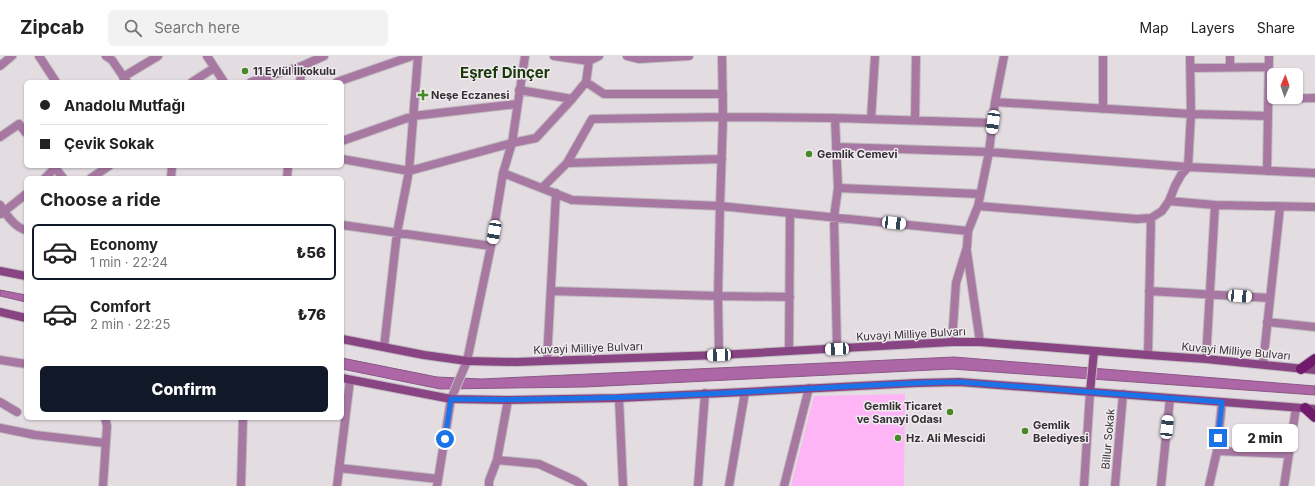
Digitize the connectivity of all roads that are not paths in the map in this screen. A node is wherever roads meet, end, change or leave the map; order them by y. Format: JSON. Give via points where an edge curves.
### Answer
{"nodes":[{"id":1,"x":12,"y":56,"type":"edge"},
{"id":2,"x":39,"y":56,"type":"edge"},
{"id":3,"x":158,"y":56,"type":"edge"},
{"id":4,"x":207,"y":56,"type":"edge"},
{"id":5,"x":324,"y":56,"type":"edge"},
{"id":6,"x":412,"y":56,"type":"edge"},
{"id":7,"x":418,"y":56,"type":"edge"},
{"id":8,"x":525,"y":56,"type":"edge"},
{"id":9,"x":554,"y":56,"type":"edge"},
{"id":10,"x":599,"y":56,"type":"edge"},
{"id":11,"x":627,"y":56,"type":"edge"},
{"id":12,"x":689,"y":56,"type":"edge"},
{"id":13,"x":722,"y":56,"type":"edge"},
{"id":14,"x":875,"y":56,"type":"edge"},
{"id":15,"x":916,"y":56,"type":"edge"},
{"id":16,"x":1004,"y":56,"type":"edge"},
{"id":17,"x":1103,"y":56,"type":"edge"},
{"id":18,"x":1190,"y":56,"type":"edge"},
{"id":19,"x":1230,"y":56,"type":"edge"},
{"id":20,"x":1269,"y":56,"type":"edge"},
{"id":21,"x":111,"y":57,"type":"edge"},
{"id":22,"x":587,"y":59,"type":"edge"},
{"id":23,"x":0,"y":66,"type":"edge"},
{"id":24,"x":302,"y":66,"type":"junction"},
{"id":25,"x":1230,"y":67,"type":"junction"},
{"id":26,"x":1268,"y":67,"type":"joint"},
{"id":27,"x":214,"y":68,"type":"junction"},
{"id":28,"x":1190,"y":68,"type":"junction"},
{"id":29,"x":55,"y":80,"type":"edge"},
{"id":30,"x":125,"y":80,"type":"edge"},
{"id":31,"x":195,"y":80,"type":"edge"},
{"id":32,"x":223,"y":80,"type":"edge"},
{"id":33,"x":257,"y":80,"type":"edge"},
{"id":34,"x":300,"y":80,"type":"edge"},
{"id":35,"x":343,"y":80,"type":"edge"},
{"id":36,"x":586,"y":82,"type":"junction"},
{"id":37,"x":519,"y":90,"type":"junction"},
{"id":38,"x":723,"y":94,"type":"junction"},
{"id":39,"x":1303,"y":98,"type":"edge"},
{"id":40,"x":1315,"y":98,"type":"edge"},
{"id":41,"x":572,"y":99,"type":"junction"},
{"id":42,"x":995,"y":102,"type":"junction"},
{"id":43,"x":517,"y":104,"type":"junction"},
{"id":44,"x":1269,"y":104,"type":"edge"},
{"id":45,"x":1103,"y":109,"type":"junction"},
{"id":46,"x":1191,"y":114,"type":"junction"},
{"id":47,"x":413,"y":116,"type":"junction"},
{"id":48,"x":1268,"y":116,"type":"junction"},
{"id":49,"x":723,"y":117,"type":"junction"},
{"id":50,"x":834,"y":118,"type":"junction"},
{"id":51,"x":871,"y":119,"type":"junction"},
{"id":52,"x":915,"y":120,"type":"junction"},
{"id":53,"x":993,"y":122,"type":"junction"},
{"id":54,"x":24,"y":130,"type":"edge"},
{"id":55,"x":0,"y":137,"type":"edge"},
{"id":56,"x":344,"y":140,"type":"edge"},
{"id":57,"x":512,"y":143,"type":"junction"},
{"id":58,"x":836,"y":147,"type":"junction"},
{"id":59,"x":989,"y":152,"type":"junction"},
{"id":60,"x":344,"y":159,"type":"edge"},
{"id":61,"x":722,"y":160,"type":"junction"},
{"id":62,"x":567,"y":163,"type":"junction"},
{"id":63,"x":1188,"y":167,"type":"junction"},
{"id":64,"x":53,"y":168,"type":"edge"},
{"id":65,"x":106,"y":168,"type":"edge"},
{"id":66,"x":1267,"y":171,"type":"junction"},
{"id":67,"x":409,"y":172,"type":"junction"},
{"id":68,"x":504,"y":173,"type":"junction"},
{"id":69,"x":1315,"y":173,"type":"edge"},
{"id":70,"x":47,"y":176,"type":"edge"},
{"id":71,"x":94,"y":176,"type":"edge"},
{"id":72,"x":542,"y":188,"type":"junction"},
{"id":73,"x":838,"y":188,"type":"junction"},
{"id":74,"x":556,"y":193,"type":"junction"},
{"id":75,"x":980,"y":194,"type":"junction"},
{"id":76,"x":24,"y":195,"type":"edge"},
{"id":77,"x":1169,"y":201,"type":"junction"},
{"id":78,"x":1215,"y":205,"type":"junction"},
{"id":79,"x":720,"y":206,"type":"junction"},
{"id":80,"x":978,"y":206,"type":"junction"},
{"id":81,"x":1280,"y":207,"type":"junction"},
{"id":82,"x":1315,"y":207,"type":"edge"},
{"id":83,"x":1,"y":210,"type":"edge"},
{"id":84,"x":790,"y":213,"type":"junction"},
{"id":85,"x":834,"y":216,"type":"junction"},
{"id":86,"x":1151,"y":218,"type":"junction"},
{"id":87,"x":344,"y":225,"type":"edge"},
{"id":88,"x":24,"y":230,"type":"edge"},
{"id":89,"x":968,"y":231,"type":"junction"},
{"id":90,"x":397,"y":234,"type":"junction"},
{"id":91,"x":491,"y":246,"type":"junction"},
{"id":92,"x":967,"y":247,"type":"junction"},
{"id":93,"x":0,"y":271,"type":"edge"},
{"id":94,"x":24,"y":276,"type":"edge"},
{"id":95,"x":551,"y":291,"type":"junction"},
{"id":96,"x":1149,"y":291,"type":"junction"},
{"id":97,"x":1210,"y":294,"type":"junction"},
{"id":98,"x":718,"y":296,"type":"junction"},
{"id":99,"x":790,"y":297,"type":"junction"},
{"id":100,"x":1270,"y":298,"type":"junction"},
{"id":101,"x":0,"y":312,"type":"edge"},
{"id":102,"x":24,"y":318,"type":"edge"},
{"id":103,"x":1267,"y":322,"type":"junction"},
{"id":104,"x":1315,"y":327,"type":"edge"},
{"id":105,"x":344,"y":339,"type":"edge"},
{"id":106,"x":952,"y":342,"type":"junction"},
{"id":107,"x":980,"y":342,"type":"junction"},
{"id":108,"x":384,"y":347,"type":"junction"},
{"id":109,"x":837,"y":349,"type":"junction"},
{"id":110,"x":789,"y":351,"type":"junction"},
{"id":111,"x":1094,"y":351,"type":"junction"},
{"id":112,"x":719,"y":355,"type":"junction"},
{"id":113,"x":1148,"y":355,"type":"junction"},
{"id":114,"x":1206,"y":359,"type":"junction"},
{"id":115,"x":1315,"y":359,"type":"edge"},
{"id":116,"x":0,"y":360,"type":"edge"},
{"id":117,"x":547,"y":360,"type":"junction"},
{"id":118,"x":467,"y":361,"type":"junction"},
{"id":119,"x":24,"y":364,"type":"edge"},
{"id":120,"x":1262,"y":364,"type":"junction"},
{"id":121,"x":1301,"y":368,"type":"junction"},
{"id":122,"x":1315,"y":370,"type":"edge"},
{"id":123,"x":346,"y":379,"type":"edge"},
{"id":124,"x":809,"y":388,"type":"junction"},
{"id":125,"x":745,"y":392,"type":"junction"},
{"id":126,"x":1090,"y":392,"type":"junction"},
{"id":127,"x":705,"y":393,"type":"junction"},
{"id":128,"x":1123,"y":394,"type":"junction"},
{"id":129,"x":619,"y":398,"type":"junction"},
{"id":130,"x":1170,"y":398,"type":"junction"},
{"id":131,"x":451,"y":399,"type":"junction"},
{"id":132,"x":508,"y":400,"type":"junction"},
{"id":133,"x":0,"y":402,"type":"edge"},
{"id":134,"x":1222,"y":402,"type":"junction"},
{"id":135,"x":344,"y":404,"type":"edge"},
{"id":136,"x":1305,"y":408,"type":"edge"},
{"id":137,"x":17,"y":412,"type":"dead end"},
{"id":138,"x":1315,"y":417,"type":"edge"},
{"id":139,"x":106,"y":420,"type":"edge"},
{"id":140,"x":243,"y":420,"type":"edge"},
{"id":141,"x":343,"y":420,"type":"edge"},
{"id":142,"x":0,"y":428,"type":"edge"},
{"id":143,"x":106,"y":443,"type":"junction"},
{"id":144,"x":1217,"y":450,"type":"junction"},
{"id":145,"x":1289,"y":454,"type":"junction"},
{"id":146,"x":497,"y":460,"type":"junction"},
{"id":147,"x":339,"y":468,"type":"junction"},
{"id":148,"x":437,"y":482,"type":"edge"},
{"id":149,"x":103,"y":486,"type":"edge"},
{"id":150,"x":241,"y":486,"type":"edge"},
{"id":151,"x":337,"y":486,"type":"edge"},
{"id":152,"x":488,"y":486,"type":"edge"},
{"id":153,"x":582,"y":486,"type":"edge"},
{"id":154,"x":622,"y":486,"type":"edge"},
{"id":155,"x":698,"y":486,"type":"edge"},
{"id":156,"x":729,"y":486,"type":"edge"},
{"id":157,"x":784,"y":486,"type":"edge"},
{"id":158,"x":1084,"y":486,"type":"edge"},
{"id":159,"x":1115,"y":486,"type":"edge"},
{"id":160,"x":1161,"y":486,"type":"edge"},
{"id":161,"x":1209,"y":486,"type":"edge"},
{"id":162,"x":1284,"y":486,"type":"edge"}],
"edges":[{"from":1,"to":23,"type":"street"},
{"from":2,"to":29,"type":"street"},
{"from":3,"to":30,"type":"street"},
{"from":4,"to":27,"type":"street"},
{"from":5,"to":24,"type":"street"},
{"from":6,"to":35,"type":"street"},
{"from":7,"to":47,"type":"street"},
{"from":8,"to":37,"type":"street"},
{"from":9,"to":22,"type":"street"},
{"from":10,"to":22,"type":"street"},
{"from":11,"to":12,"type":"street","via":[[639,60]]},
{"from":13,"to":38,"type":"street"},
{"from":14,"to":51,"type":"street"},
{"from":15,"to":52,"type":"street"},
{"from":16,"to":42,"type":"street"},
{"from":17,"to":45,"type":"street"},
{"from":18,"to":28,"type":"street"},
{"from":19,"to":25,"type":"street"},
{"from":20,"to":26,"type":"street"},
{"from":21,"to":30,"type":"street"},
{"from":22,"to":36,"type":"street"},
{"from":24,"to":33,"type":"street"},
{"from":24,"to":34,"type":"street"},
{"from":25,"to":26,"type":"street"},
{"from":25,"to":28,"type":"street"},
{"from":27,"to":31,"type":"street"},
{"from":27,"to":32,"type":"street"},
{"from":28,"to":46,"type":"street"},
{"from":36,"to":38,"type":"street","via":[[604,94]]},
{"from":36,"to":41,"type":"street"},
{"from":37,"to":41,"type":"street"},
{"from":37,"to":43,"type":"street"},
{"from":38,"to":49,"type":"street"},
{"from":39,"to":40,"type":"street"},
{"from":41,"to":57,"type":"street","via":[[536,138]]},
{"from":42,"to":45,"type":"street"},
{"from":42,"to":53,"type":"street"},
{"from":43,"to":47,"type":"street"},
{"from":43,"to":57,"type":"street"},
{"from":44,"to":48,"type":"street"},
{"from":45,"to":46,"type":"street"},
{"from":46,"to":48,"type":"street"},
{"from":46,"to":63,"type":"street"},
{"from":47,"to":56,"type":"street"},
{"from":47,"to":67,"type":"street"},
{"from":48,"to":66,"type":"street"},
{"from":49,"to":50,"type":"street"},
{"from":49,"to":61,"type":"street"},
{"from":49,"to":62,"type":"street","via":[[592,119]]},
{"from":50,"to":51,"type":"street"},
{"from":50,"to":58,"type":"street"},
{"from":51,"to":52,"type":"street"},
{"from":52,"to":53,"type":"street"},
{"from":53,"to":59,"type":"street"},
{"from":54,"to":55,"type":"street","via":[[19,124]]},
{"from":57,"to":67,"type":"street"},
{"from":57,"to":68,"type":"street"},
{"from":58,"to":59,"type":"street"},
{"from":58,"to":73,"type":"street"},
{"from":59,"to":63,"type":"street"},
{"from":59,"to":75,"type":"street"},
{"from":60,"to":67,"type":"street"},
{"from":61,"to":62,"type":"street"},
{"from":61,"to":79,"type":"street"},
{"from":62,"to":72,"type":"street"},
{"from":63,"to":66,"type":"street"},
{"from":63,"to":77,"type":"street","via":[[1178,180]]},
{"from":64,"to":70,"type":"street"},
{"from":65,"to":71,"type":"street"},
{"from":66,"to":69,"type":"street"},
{"from":67,"to":90,"type":"street"},
{"from":68,"to":72,"type":"street"},
{"from":68,"to":91,"type":"street"},
{"from":72,"to":74,"type":"street"},
{"from":73,"to":75,"type":"street"},
{"from":73,"to":85,"type":"street"},
{"from":74,"to":79,"type":"street","via":[[572,200]]},
{"from":74,"to":95,"type":"street"},
{"from":75,"to":80,"type":"street"},
{"from":76,"to":83,"type":"street"},
{"from":77,"to":78,"type":"street"},
{"from":77,"to":86,"type":"street","via":[[1162,211]]},
{"from":78,"to":81,"type":"street"},
{"from":78,"to":97,"type":"street"},
{"from":79,"to":84,"type":"street"},
{"from":79,"to":98,"type":"street"},
{"from":80,"to":86,"type":"street"},
{"from":80,"to":89,"type":"street"},
{"from":81,"to":82,"type":"street"},
{"from":81,"to":100,"type":"street"},
{"from":83,"to":88,"type":"street","via":[[20,229]]},
{"from":84,"to":85,"type":"street"},
{"from":84,"to":99,"type":"street"},
{"from":85,"to":89,"type":"street"},
{"from":85,"to":109,"type":"street"},
{"from":86,"to":96,"type":"street"},
{"from":87,"to":90,"type":"street"},
{"from":89,"to":92,"type":"street"},
{"from":90,"to":91,"type":"street"},
{"from":90,"to":108,"type":"street"},
{"from":91,"to":118,"type":"street"},
{"from":92,"to":106,"type":"street","via":[[956,283]]},
{"from":92,"to":107,"type":"street"},
{"from":93,"to":94,"type":"main road"},
{"from":95,"to":98,"type":"street"},
{"from":95,"to":117,"type":"street"},
{"from":96,"to":97,"type":"street"},
{"from":96,"to":113,"type":"street"},
{"from":97,"to":100,"type":"street"},
{"from":97,"to":114,"type":"street"},
{"from":98,"to":99,"type":"street"},
{"from":98,"to":112,"type":"street"},
{"from":99,"to":110,"type":"street"},
{"from":100,"to":103,"type":"street"},
{"from":101,"to":102,"type":"main road"},
{"from":103,"to":104,"type":"street"},
{"from":103,"to":120,"type":"street"},
{"from":105,"to":108,"type":"main road","name":"Kuvayi Milliye Bulvarı"},
{"from":106,"to":107,"type":"main road","name":"Kuvayi Milliye Bulvarı"},
{"from":106,"to":109,"type":"main road","name":"Kuvayi Milliye Bulvarı"},
{"from":107,"to":111,"type":"main road","name":"Kuvayi Milliye Bulvarı"},
{"from":108,"to":118,"type":"main road","name":"Kuvayi Milliye Bulvarı"},
{"from":109,"to":110,"type":"main road","name":"Kuvayi Milliye Bulvarı"},
{"from":110,"to":112,"type":"main road","name":"Kuvayi Milliye Bulvarı"},
{"from":111,"to":113,"type":"main road","name":"Kuvayi Milliye Bulvarı"},
{"from":111,"to":126,"type":"main road"},
{"from":112,"to":117,"type":"main road","name":"Kuvayi Milliye Bulvarı"},
{"from":113,"to":114,"type":"main road","name":"Kuvayi Milliye Bulvarı"},
{"from":114,"to":120,"type":"main road","name":"Kuvayi Milliye Bulvarı"},
{"from":115,"to":121,"type":"main road"},
{"from":116,"to":119,"type":"street"},
{"from":117,"to":118,"type":"main road","name":"Kuvayi Milliye Bulvarı"},
{"from":118,"to":131,"type":"street"},
{"from":120,"to":121,"type":"main road","name":"Kuvayi Milliye Bulvarı"},
{"from":121,"to":122,"type":"main road","name":"Kuvayi Milliye Bulvarı"},
{"from":123,"to":131,"type":"main road"},
{"from":123,"to":135,"type":"street"},
{"from":124,"to":125,"type":"main road"},
{"from":124,"to":126,"type":"main road","via":[[959,382]]},
{"from":124,"to":157,"type":"street"},
{"from":125,"to":127,"type":"main road"},
{"from":125,"to":156,"type":"street"},
{"from":126,"to":128,"type":"main road"},
{"from":126,"to":158,"type":"street"},
{"from":127,"to":129,"type":"main road"},
{"from":127,"to":155,"type":"street"},
{"from":128,"to":130,"type":"main road"},
{"from":128,"to":159,"type":"street","name":"Billur Sokak"},
{"from":129,"to":132,"type":"main road"},
{"from":129,"to":154,"type":"street"},
{"from":130,"to":134,"type":"main road"},
{"from":130,"to":160,"type":"street"},
{"from":131,"to":132,"type":"main road"},
{"from":131,"to":148,"type":"street"},
{"from":132,"to":146,"type":"street"},
{"from":133,"to":137,"type":"street"},
{"from":134,"to":136,"type":"main road"},
{"from":134,"to":144,"type":"street"},
{"from":136,"to":138,"type":"main road"},
{"from":136,"to":145,"type":"street"},
{"from":139,"to":143,"type":"street"},
{"from":140,"to":150,"type":"street"},
{"from":141,"to":147,"type":"street"},
{"from":142,"to":143,"type":"street","via":[[34,436]]},
{"from":143,"to":149,"type":"street"},
{"from":144,"to":145,"type":"street"},
{"from":144,"to":161,"type":"street"},
{"from":145,"to":162,"type":"street"},
{"from":146,"to":152,"type":"street"},
{"from":146,"to":153,"type":"street","via":[[539,464]]},
{"from":147,"to":148,"type":"street"},
{"from":147,"to":151,"type":"street"}]}
